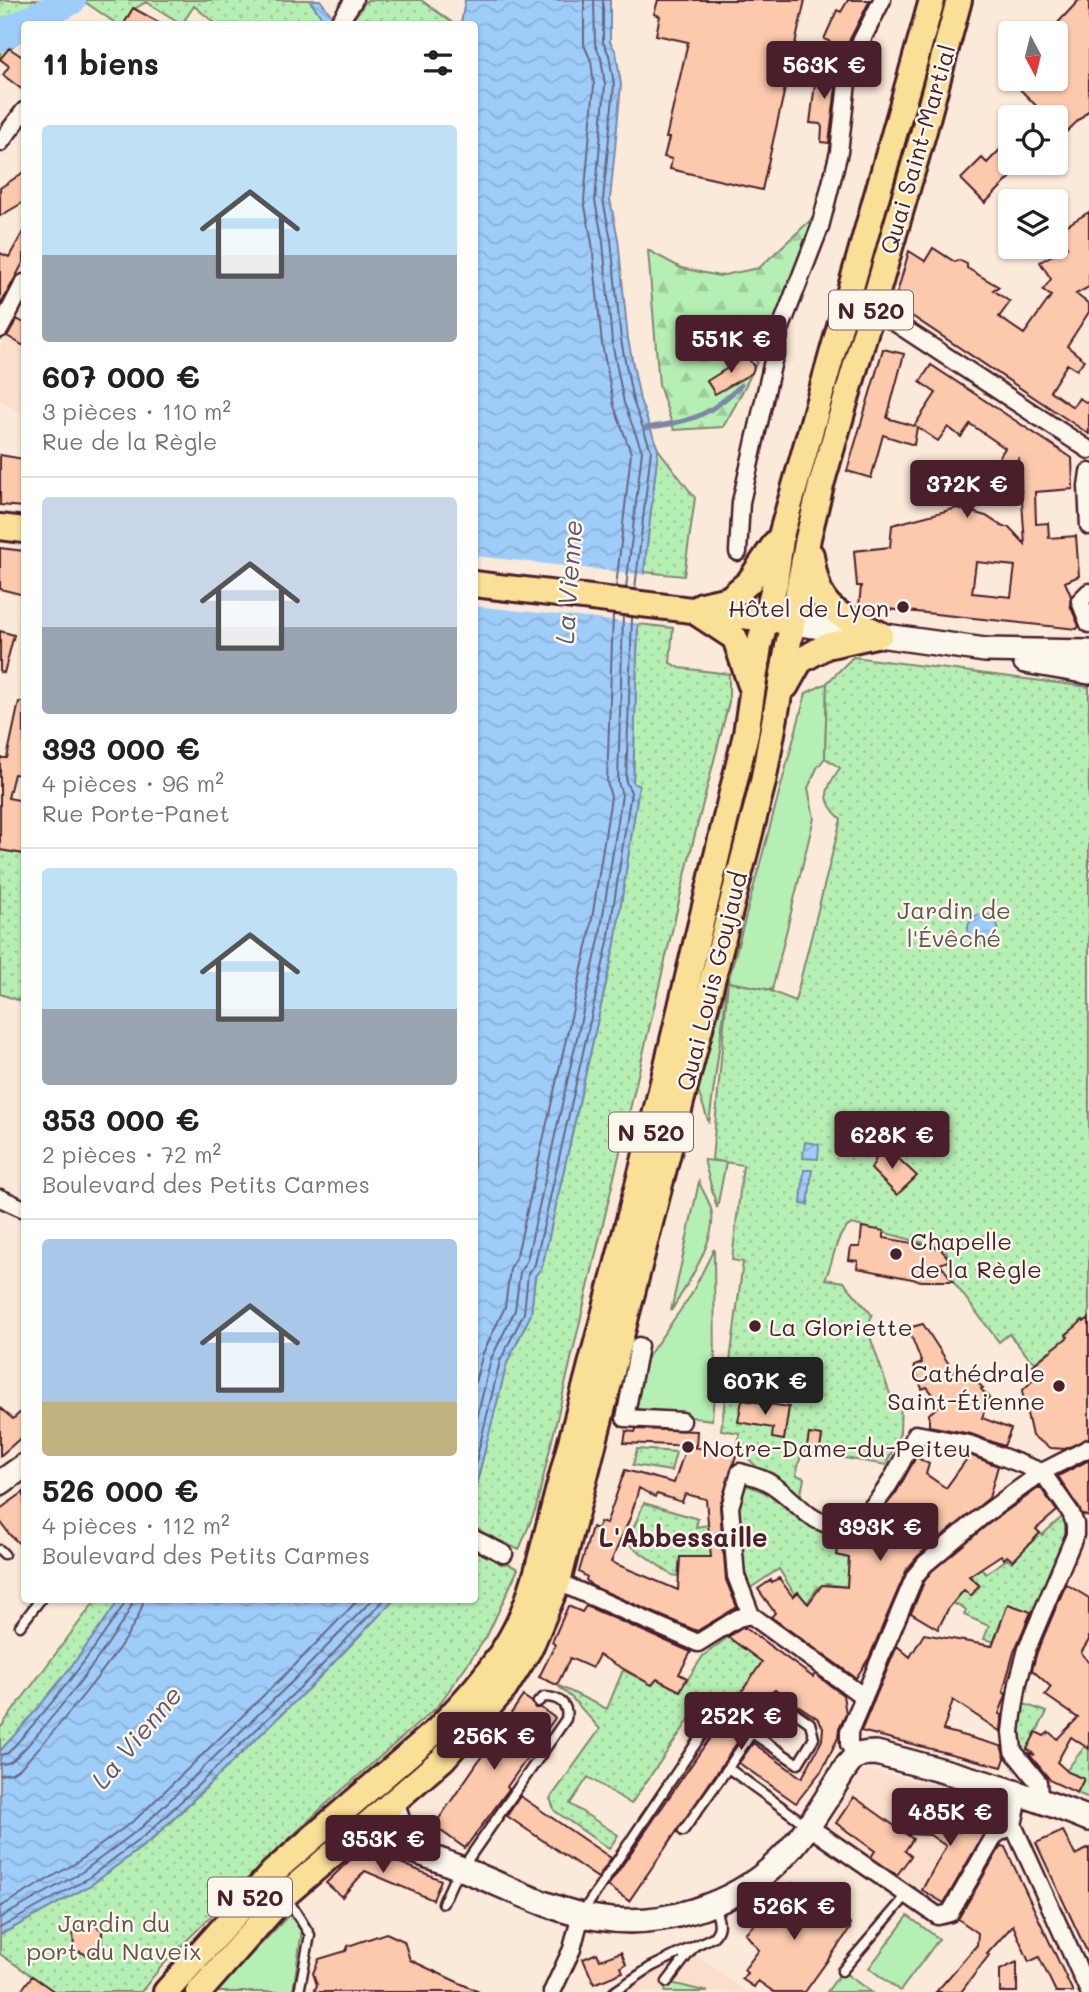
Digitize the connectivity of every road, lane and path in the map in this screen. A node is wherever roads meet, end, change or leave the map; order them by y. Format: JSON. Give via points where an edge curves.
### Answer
{"nodes":[{"id":1,"x":354,"y":0,"type":"edge"},
{"id":2,"x":882,"y":0,"type":"edge"},
{"id":3,"x":932,"y":0,"type":"edge"},
{"id":4,"x":959,"y":0,"type":"edge"},
{"id":5,"x":340,"y":21,"type":"edge"},
{"id":6,"x":21,"y":115,"type":"edge"},
{"id":7,"x":0,"y":143,"type":"edge"},
{"id":8,"x":21,"y":289,"type":"edge"},
{"id":9,"x":848,"y":298,"type":"junction"},
{"id":10,"x":872,"y":309,"type":"junction"},
{"id":11,"x":0,"y":329,"type":"edge"},
{"id":12,"x":1089,"y":450,"type":"edge"},
{"id":13,"x":1089,"y":472,"type":"edge"},
{"id":14,"x":1089,"y":526,"type":"edge"},
{"id":15,"x":0,"y":527,"type":"edge"},
{"id":16,"x":21,"y":530,"type":"edge"},
{"id":17,"x":782,"y":532,"type":"junction"},
{"id":18,"x":808,"y":538,"type":"junction"},
{"id":19,"x":738,"y":552,"type":"dead end"},
{"id":20,"x":478,"y":584,"type":"edge"},
{"id":21,"x":1085,"y":597,"type":"edge"},
{"id":22,"x":687,"y":608,"type":"junction"},
{"id":23,"x":766,"y":619,"type":"junction"},
{"id":24,"x":793,"y":623,"type":"junction"},
{"id":25,"x":1089,"y":624,"type":"edge"},
{"id":26,"x":880,"y":634,"type":"junction"},
{"id":27,"x":985,"y":650,"type":"junction"},
{"id":28,"x":1089,"y":652,"type":"edge"},
{"id":29,"x":1089,"y":672,"type":"edge"},
{"id":30,"x":752,"y":690,"type":"junction"},
{"id":31,"x":780,"y":696,"type":"junction"},
{"id":32,"x":0,"y":1198,"type":"edge"},
{"id":33,"x":21,"y":1208,"type":"edge"},
{"id":34,"x":639,"y":1346,"type":"dead end"},
{"id":35,"x":682,"y":1421,"type":"dead end"},
{"id":36,"x":1089,"y":1448,"type":"edge"},
{"id":37,"x":21,"y":1468,"type":"edge"},
{"id":38,"x":1042,"y":1472,"type":"junction"},
{"id":39,"x":0,"y":1483,"type":"edge"},
{"id":40,"x":478,"y":1540,"type":"edge"},
{"id":41,"x":504,"y":1554,"type":"dead end"},
{"id":42,"x":547,"y":1577,"type":"junction"},
{"id":43,"x":38,"y":1603,"type":"edge"},
{"id":44,"x":751,"y":1615,"type":"junction"},
{"id":45,"x":20,"y":1626,"type":"dead end"},
{"id":46,"x":864,"y":1697,"type":"junction"},
{"id":47,"x":538,"y":1702,"type":"dead end"},
{"id":48,"x":709,"y":1724,"type":"dead end"},
{"id":49,"x":752,"y":1733,"type":"junction"},
{"id":50,"x":855,"y":1755,"type":"junction"},
{"id":51,"x":728,"y":1768,"type":"junction"},
{"id":52,"x":1029,"y":1796,"type":"junction"},
{"id":53,"x":392,"y":1802,"type":"junction"},
{"id":54,"x":1089,"y":1819,"type":"edge"},
{"id":55,"x":1013,"y":1825,"type":"junction"},
{"id":56,"x":808,"y":1826,"type":"junction"},
{"id":57,"x":684,"y":1831,"type":"dead end"},
{"id":58,"x":356,"y":1833,"type":"junction"},
{"id":59,"x":416,"y":1852,"type":"junction"},
{"id":60,"x":462,"y":1869,"type":"junction"},
{"id":61,"x":285,"y":1895,"type":"junction"},
{"id":62,"x":907,"y":1895,"type":"junction"},
{"id":63,"x":443,"y":1903,"type":"dead end"},
{"id":64,"x":714,"y":1903,"type":"junction"},
{"id":65,"x":581,"y":1915,"type":"junction"},
{"id":66,"x":695,"y":1945,"type":"junction"},
{"id":67,"x":842,"y":1971,"type":"dead end"},
{"id":68,"x":667,"y":1982,"type":"dead end"},
{"id":69,"x":166,"y":1992,"type":"edge"},
{"id":70,"x":199,"y":1992,"type":"edge"},
{"id":71,"x":299,"y":1992,"type":"edge"},
{"id":72,"x":552,"y":1992,"type":"edge"},
{"id":73,"x":614,"y":1992,"type":"edge"},
{"id":74,"x":1088,"y":1992,"type":"edge"}],
"edges":[{"from":1,"to":5,"type":"street"},
{"from":2,"to":19,"type":"street","via":[[849,65],[839,152],[820,227],[780,330],[741,502]]},
{"from":3,"to":9,"type":"main road","name":"Quai Saint-Martial","number":"N 520"},
{"from":4,"to":10,"type":"main road","name":"Quai Saint-Martial","number":"N 520"},
{"from":6,"to":7,"type":"street"},
{"from":8,"to":11,"type":"street"},
{"from":9,"to":10,"type":"street"},
{"from":9,"to":17,"type":"main road","name":"Quai Saint-Martial","number":"N 520"},
{"from":10,"to":12,"type":"street"},
{"from":10,"to":18,"type":"main road","name":"Quai Saint-Martial","number":"N 520"},
{"from":13,"to":14,"type":"street"},
{"from":15,"to":16,"type":"main road"},
{"from":17,"to":22,"type":"main road","via":[[757,573],[729,599]]},
{"from":17,"to":23,"type":"main road","name":"Quai Saint-Martial","number":"N 520"},
{"from":18,"to":24,"type":"main road","name":"Quai Saint-Martial","number":"N 520"},
{"from":18,"to":26,"type":"main road","via":[[818,593],[834,612]]},
{"from":20,"to":22,"type":"main road"},
{"from":21,"to":25,"type":"street"},
{"from":22,"to":23,"type":"main road"},
{"from":22,"to":30,"type":"main road","via":[[736,638]]},
{"from":23,"to":24,"type":"main road"},
{"from":23,"to":30,"type":"main road","name":"Quai Louis Goujaud","number":"N 520"},
{"from":24,"to":26,"type":"main road"},
{"from":24,"to":31,"type":"main road","name":"Quai Louis Goujaud","number":"N 520"},
{"from":26,"to":27,"type":"main road"},
{"from":26,"to":31,"type":"main road","via":[[826,646],[800,661]]},
{"from":27,"to":28,"type":"main road"},
{"from":27,"to":29,"type":"main road","via":[[1048,667]]},
{"from":30,"to":42,"type":"main road","name":"Quai Louis Goujaud","number":"N 520","via":[[746,734]]},
{"from":31,"to":42,"type":"main road","name":"Quai Louis Goujaud","number":"N 520","via":[[763,782]]},
{"from":32,"to":33,"type":"street"},
{"from":34,"to":35,"type":"street","via":[[625,1418]]},
{"from":36,"to":38,"type":"street"},
{"from":37,"to":39,"type":"main road"},
{"from":38,"to":44,"type":"street","via":[[969,1444],[916,1434],[871,1508],[854,1523],[839,1526],[811,1516],[768,1482],[740,1472],[730,1507],[736,1576]]},
{"from":38,"to":46,"type":"street","via":[[981,1517],[915,1576]]},
{"from":38,"to":52,"type":"street","via":[[1070,1513],[1075,1535],[1027,1649],[1018,1682],[1011,1732],[1013,1751],[1038,1782]]},
{"from":40,"to":41,"type":"street"},
{"from":42,"to":44,"type":"street","via":[[698,1643]]},
{"from":42,"to":53,"type":"main road","number":"N 520","via":[[530,1648],[505,1688],[443,1759]]},
{"from":42,"to":69,"type":"main road","number":"N 520","via":[[510,1639],[462,1704],[273,1872]]},
{"from":43,"to":45,"type":"lane"},
{"from":44,"to":46,"type":"street"},
{"from":46,"to":50,"type":"street","via":[[849,1732]]},
{"from":47,"to":60,"type":"lane","via":[[544,1697],[559,1700],[568,1711],[566,1719]]},
{"from":48,"to":65,"type":"lane"},
{"from":49,"to":49,"type":"lane","via":[[775,1698],[810,1723],[814,1738],[798,1764]]},
{"from":49,"to":51,"type":"lane"},
{"from":50,"to":52,"type":"main road","via":[[876,1753]]},
{"from":50,"to":56,"type":"main road"},
{"from":51,"to":56,"type":"lane"},
{"from":51,"to":57,"type":"lane"},
{"from":52,"to":54,"type":"main road"},
{"from":52,"to":55,"type":"street"},
{"from":53,"to":58,"type":"main road","number":"N 520"},
{"from":53,"to":59,"type":"main road","via":[[403,1837]]},
{"from":55,"to":62,"type":"street","via":[[995,1835],[950,1913],[938,1916]]},
{"from":55,"to":74,"type":"street"},
{"from":56,"to":62,"type":"street"},
{"from":56,"to":64,"type":"main road","via":[[768,1870]]},
{"from":58,"to":59,"type":"main road"},
{"from":58,"to":61,"type":"main road","number":"N 520"},
{"from":59,"to":60,"type":"main road"},
{"from":60,"to":63,"type":"lane"},
{"from":60,"to":65,"type":"main road"},
{"from":61,"to":70,"type":"main road","number":"N 520"},
{"from":61,"to":71,"type":"lane","via":[[310,1935]]},
{"from":62,"to":67,"type":"lane"},
{"from":64,"to":65,"type":"main road","via":[[637,1921]]},
{"from":64,"to":66,"type":"lane","via":[[719,1931]]},
{"from":65,"to":72,"type":"street","via":[[572,1949]]},
{"from":66,"to":68,"type":"lane"},
{"from":66,"to":73,"type":"lane"}]}
